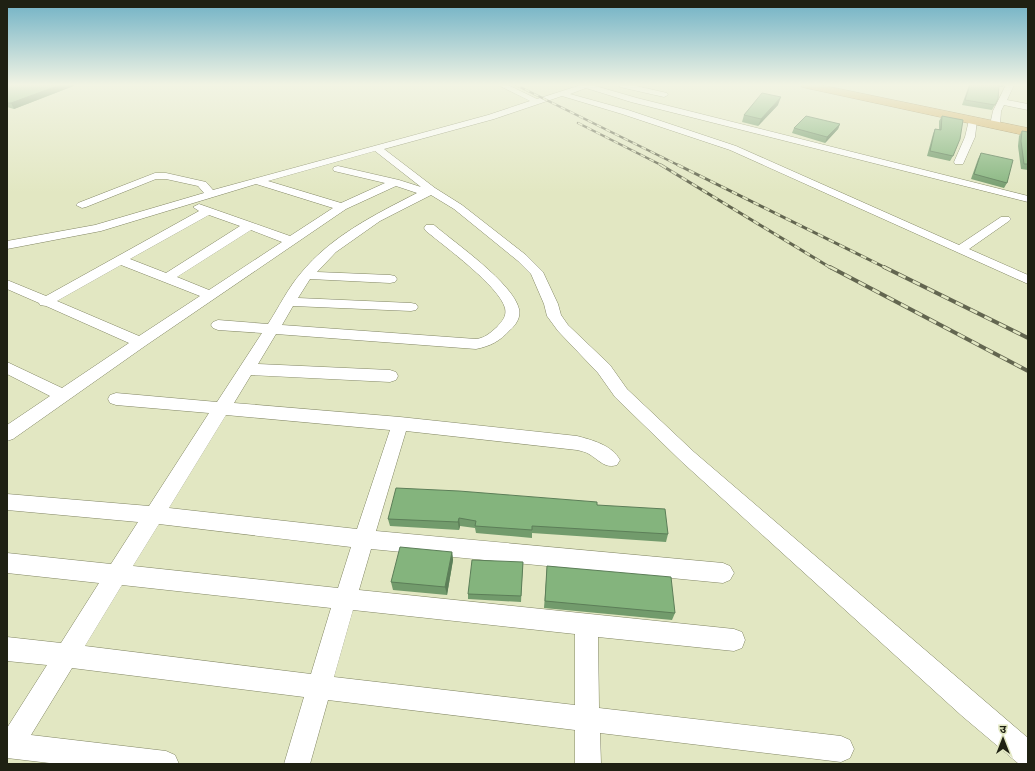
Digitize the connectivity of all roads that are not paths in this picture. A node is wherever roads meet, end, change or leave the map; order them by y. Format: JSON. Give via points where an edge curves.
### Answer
{"nodes":[{"id":1,"x":973,"y":120,"type":"edge"},
{"id":2,"x":476,"y":121,"type":"edge"},
{"id":3,"x":652,"y":121,"type":"edge"},
{"id":4,"x":717,"y":121,"type":"edge"},
{"id":5,"x":980,"y":121,"type":"edge"},
{"id":6,"x":986,"y":121,"type":"edge"},
{"id":7,"x":995,"y":123,"type":"junction"},
{"id":8,"x":1028,"y":127,"type":"edge"},
{"id":9,"x":1028,"y":132,"type":"edge"},
{"id":10,"x":377,"y":148,"type":"junction"},
{"id":11,"x":395,"y":162,"type":"junction"},
{"id":12,"x":958,"y":162,"type":"dead end"},
{"id":13,"x":338,"y":169,"type":"dead end"},
{"id":14,"x":360,"y":174,"type":"junction"},
{"id":15,"x":256,"y":181,"type":"junction"},
{"id":16,"x":395,"y":182,"type":"junction"},
{"id":17,"x":429,"y":192,"type":"junction"},
{"id":18,"x":212,"y":195,"type":"junction"},
{"id":19,"x":1028,"y":199,"type":"edge"},
{"id":20,"x":188,"y":202,"type":"junction"},
{"id":21,"x":82,"y":205,"type":"dead end"},
{"id":22,"x":342,"y":207,"type":"junction"},
{"id":23,"x":208,"y":211,"type":"junction"},
{"id":24,"x":1005,"y":218,"type":"dead end"},
{"id":25,"x":249,"y":226,"type":"junction"},
{"id":26,"x":430,"y":228,"type":"dead end"},
{"id":27,"x":291,"y":241,"type":"junction"},
{"id":28,"x":13,"y":243,"type":"edge"},
{"id":29,"x":960,"y":250,"type":"junction"},
{"id":30,"x":7,"y":252,"type":"edge"},
{"id":31,"x":120,"y":260,"type":"junction"},
{"id":32,"x":306,"y":275,"type":"junction"},
{"id":33,"x":168,"y":278,"type":"junction"},
{"id":34,"x":390,"y":279,"type":"dead end"},
{"id":35,"x":1028,"y":280,"type":"edge"},
{"id":36,"x":7,"y":284,"type":"edge"},
{"id":37,"x":210,"y":295,"type":"junction"},
{"id":38,"x":45,"y":302,"type":"junction"},
{"id":39,"x":290,"y":302,"type":"junction"},
{"id":40,"x":410,"y":307,"type":"dead end"},
{"id":41,"x":218,"y":325,"type":"dead end"},
{"id":42,"x":272,"y":329,"type":"junction"},
{"id":43,"x":140,"y":342,"type":"junction"},
{"id":44,"x":7,"y":368,"type":"edge"},
{"id":45,"x":247,"y":369,"type":"junction"},
{"id":46,"x":390,"y":376,"type":"dead end"},
{"id":47,"x":62,"y":395,"type":"junction"},
{"id":48,"x":116,"y":400,"type":"dead end"},
{"id":49,"x":222,"y":408,"type":"junction"},
{"id":50,"x":400,"y":424,"type":"junction"},
{"id":51,"x":7,"y":434,"type":"edge"},
{"id":52,"x":611,"y":460,"type":"dead end"},
{"id":53,"x":7,"y":502,"type":"edge"},
{"id":54,"x":154,"y":515,"type":"junction"},
{"id":55,"x":364,"y":539,"type":"junction"},
{"id":56,"x":7,"y":563,"type":"edge"},
{"id":57,"x":723,"y":573,"type":"dead end"},
{"id":58,"x":116,"y":575,"type":"junction"},
{"id":59,"x":345,"y":599,"type":"junction"},
{"id":60,"x":586,"y":624,"type":"junction"},
{"id":61,"x":734,"y":640,"type":"dead end"},
{"id":62,"x":7,"y":649,"type":"edge"},
{"id":63,"x":66,"y":655,"type":"junction"},
{"id":64,"x":319,"y":687,"type":"junction"},
{"id":65,"x":587,"y":718,"type":"junction"},
{"id":66,"x":9,"y":745,"type":"edge"},
{"id":67,"x":841,"y":749,"type":"dead end"},
{"id":68,"x":1028,"y":754,"type":"edge"},
{"id":69,"x":166,"y":764,"type":"edge"},
{"id":70,"x":297,"y":764,"type":"edge"},
{"id":71,"x":588,"y":764,"type":"edge"}],
"edges":[{"from":1,"to":12,"type":"street","via":[[970,137]]},
{"from":2,"to":10,"type":"street"},
{"from":3,"to":29,"type":"street","via":[[733,148]]},
{"from":4,"to":19,"type":"street"},
{"from":5,"to":7,"type":"highway"},
{"from":6,"to":7,"type":"highway"},
{"from":7,"to":8,"type":"highway"},
{"from":7,"to":9,"type":"highway"},
{"from":10,"to":11,"type":"street"},
{"from":10,"to":15,"type":"street"},
{"from":11,"to":14,"type":"street"},
{"from":11,"to":17,"type":"street"},
{"from":13,"to":14,"type":"street"},
{"from":14,"to":16,"type":"street"},
{"from":15,"to":18,"type":"street"},
{"from":15,"to":22,"type":"street"},
{"from":16,"to":17,"type":"street"},
{"from":16,"to":22,"type":"street"},
{"from":17,"to":32,"type":"street","via":[[376,219],[323,256]]},
{"from":17,"to":68,"type":"street","via":[[458,207],[537,272],[554,316],[563,328],[598,364],[621,394],[688,457],[971,707]]},
{"from":18,"to":20,"type":"street"},
{"from":18,"to":21,"type":"street","via":[[202,184],[155,176]]},
{"from":20,"to":23,"type":"street"},
{"from":20,"to":28,"type":"street","via":[[97,228]]},
{"from":22,"to":27,"type":"street"},
{"from":23,"to":25,"type":"street"},
{"from":23,"to":31,"type":"street"},
{"from":24,"to":29,"type":"street"},
{"from":25,"to":27,"type":"street"},
{"from":25,"to":33,"type":"street"},
{"from":26,"to":42,"type":"street","via":[[507,297],[513,314],[510,322],[494,339],[476,344]]},
{"from":27,"to":37,"type":"street"},
{"from":28,"to":30,"type":"street"},
{"from":29,"to":35,"type":"street"},
{"from":31,"to":33,"type":"street"},
{"from":31,"to":38,"type":"street"},
{"from":32,"to":34,"type":"street"},
{"from":32,"to":39,"type":"street"},
{"from":33,"to":37,"type":"street"},
{"from":36,"to":38,"type":"street"},
{"from":37,"to":43,"type":"street"},
{"from":38,"to":43,"type":"street"},
{"from":39,"to":40,"type":"street"},
{"from":39,"to":42,"type":"street"},
{"from":41,"to":42,"type":"street"},
{"from":42,"to":45,"type":"street"},
{"from":43,"to":47,"type":"street"},
{"from":44,"to":47,"type":"street"},
{"from":45,"to":46,"type":"street"},
{"from":45,"to":49,"type":"street"},
{"from":47,"to":51,"type":"street"},
{"from":48,"to":49,"type":"street"},
{"from":49,"to":50,"type":"street"},
{"from":49,"to":54,"type":"street"},
{"from":50,"to":52,"type":"street","via":[[577,444],[593,447]]},
{"from":50,"to":55,"type":"street"},
{"from":53,"to":54,"type":"street"},
{"from":54,"to":55,"type":"street"},
{"from":54,"to":58,"type":"street"},
{"from":55,"to":57,"type":"street"},
{"from":55,"to":59,"type":"street"},
{"from":56,"to":58,"type":"street"},
{"from":58,"to":59,"type":"street"},
{"from":58,"to":63,"type":"street"},
{"from":59,"to":60,"type":"street"},
{"from":59,"to":64,"type":"street"},
{"from":60,"to":61,"type":"street"},
{"from":60,"to":65,"type":"street"},
{"from":62,"to":63,"type":"street"},
{"from":63,"to":64,"type":"street"},
{"from":63,"to":66,"type":"street"},
{"from":64,"to":65,"type":"street"},
{"from":64,"to":70,"type":"street"},
{"from":65,"to":67,"type":"street"},
{"from":65,"to":71,"type":"street"},
{"from":66,"to":69,"type":"street"}]}
